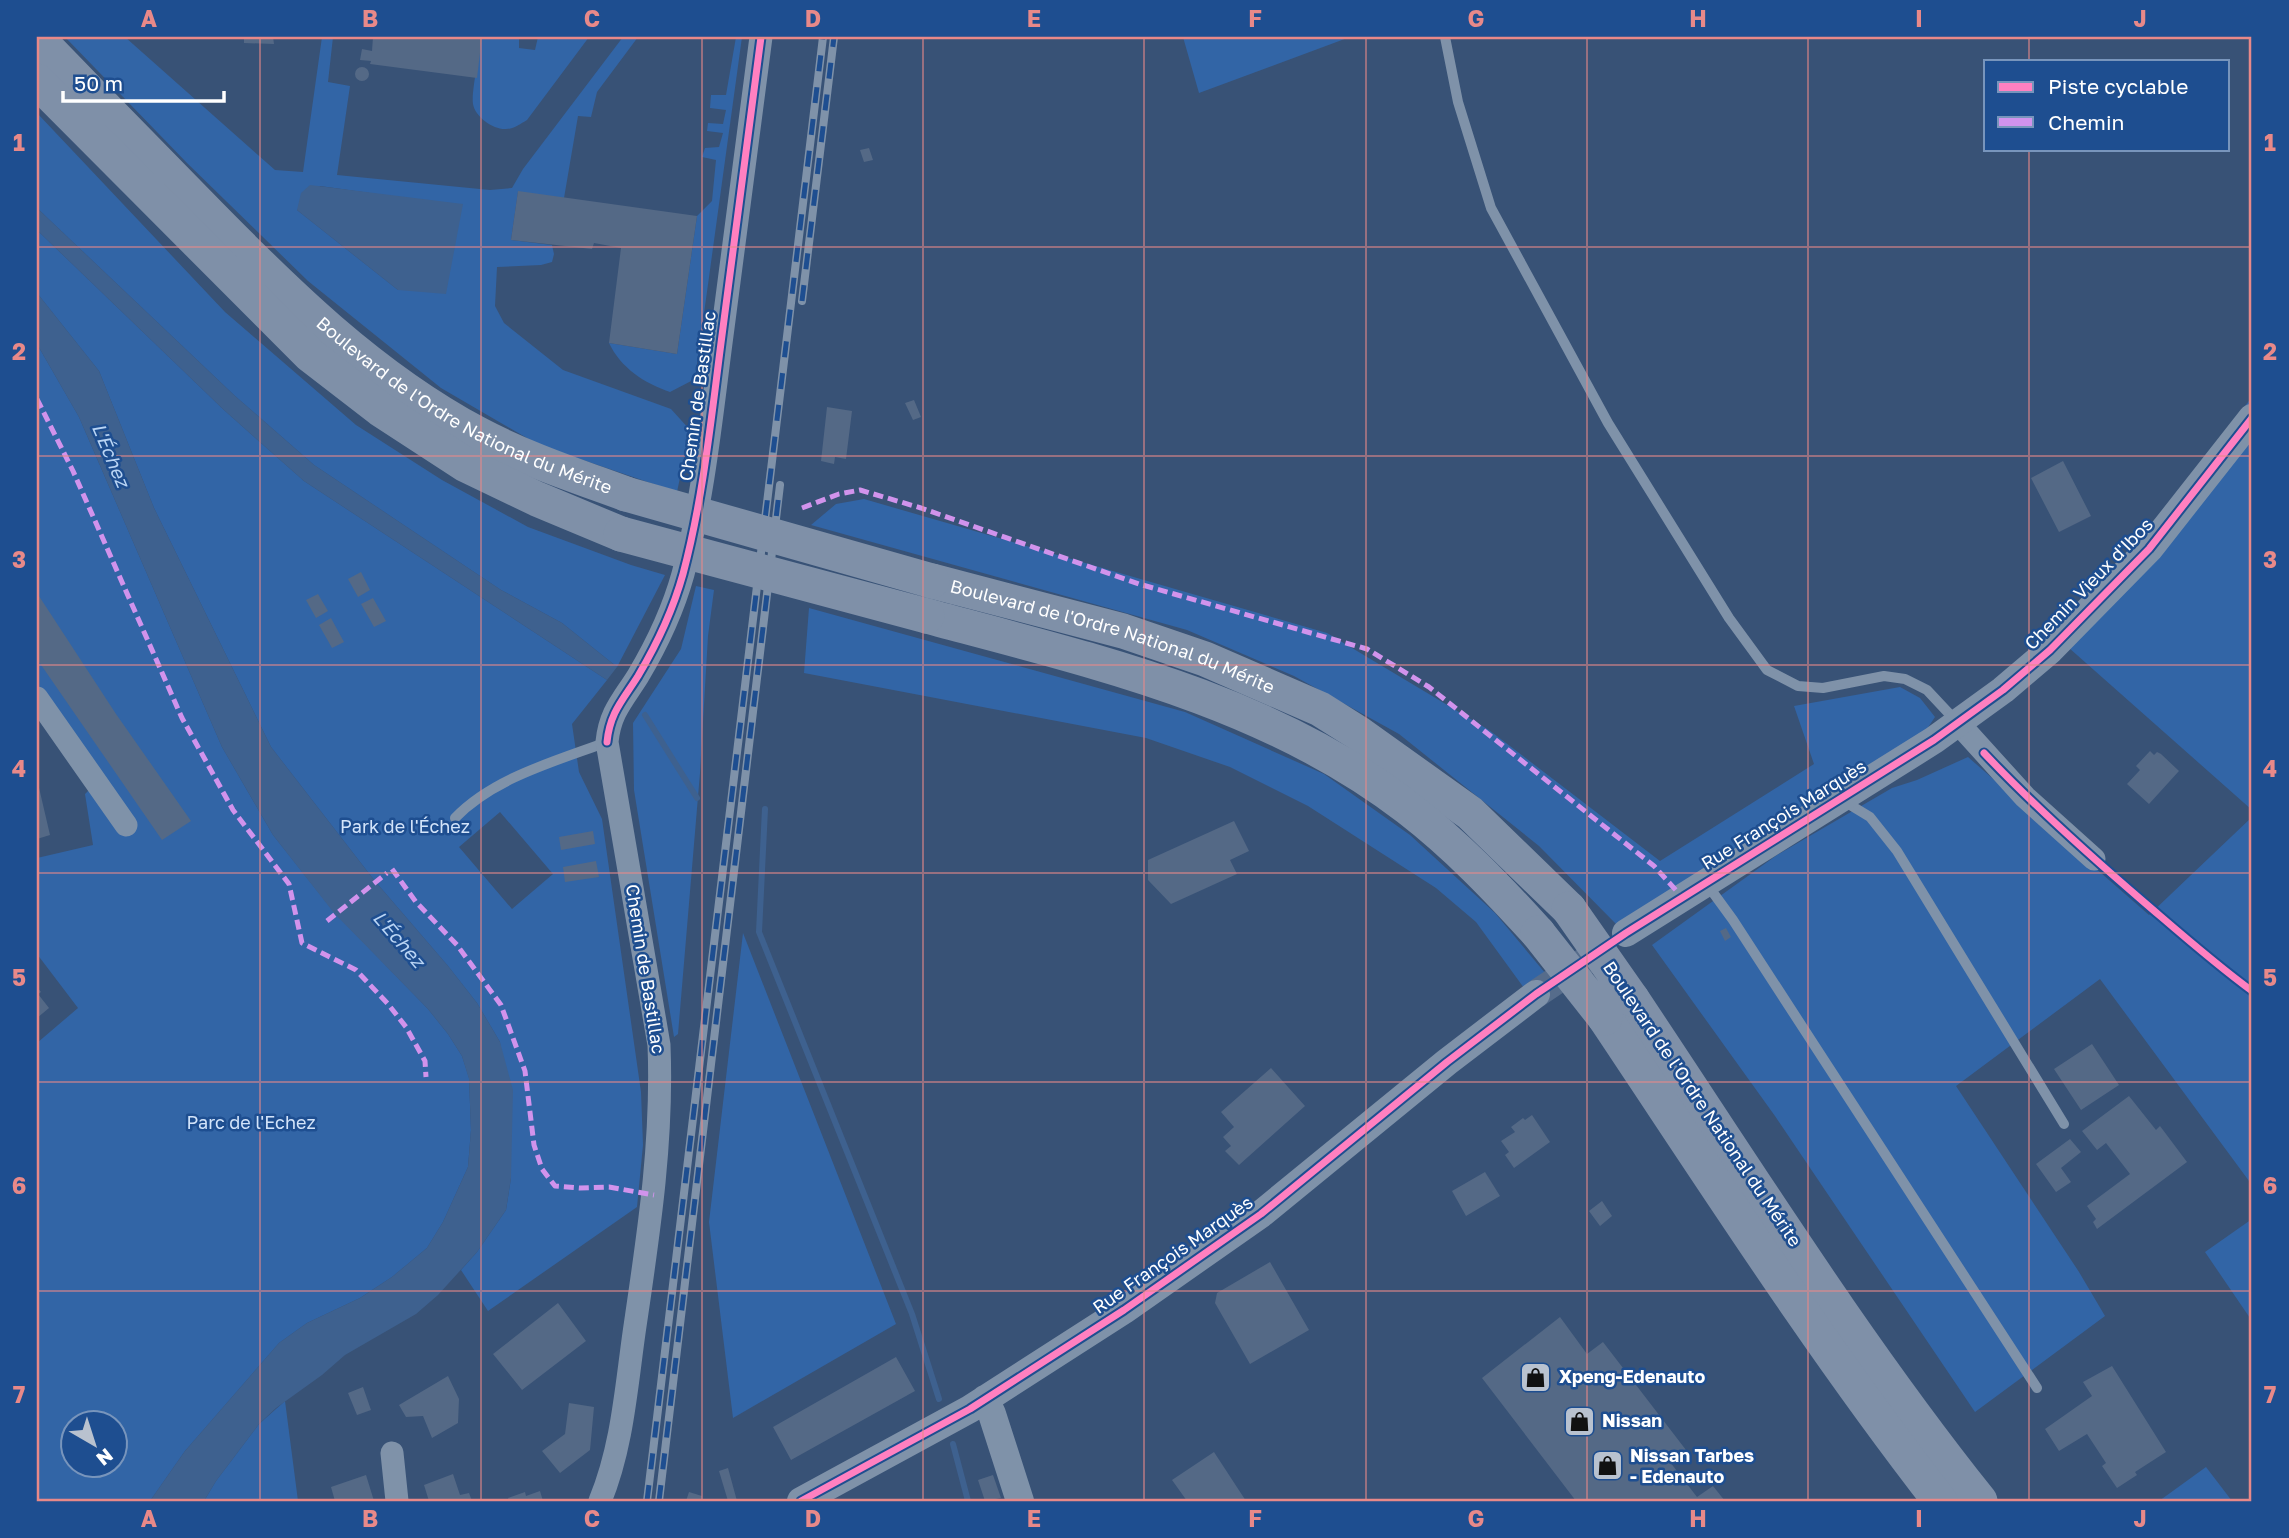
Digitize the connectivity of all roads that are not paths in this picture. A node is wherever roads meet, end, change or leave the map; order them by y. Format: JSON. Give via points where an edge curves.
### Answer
{"nodes":[{"id":1,"x":761,"y":37,"type":"edge"},
{"id":2,"x":1445,"y":37,"type":"edge"},
{"id":3,"x":37,"y":38,"type":"edge"},
{"id":4,"x":37,"y":81,"type":"edge"},
{"id":5,"x":2252,"y":418,"type":"edge"},
{"id":6,"x":37,"y":698,"type":"edge"},
{"id":7,"x":1958,"y":723,"type":"junction"},
{"id":8,"x":607,"y":742,"type":"junction"},
{"id":9,"x":1840,"y":799,"type":"junction"},
{"id":10,"x":455,"y":818,"type":"dead end"},
{"id":11,"x":127,"y":825,"type":"dead end"},
{"id":12,"x":2094,"y":859,"type":"dead end"},
{"id":13,"x":1706,"y":883,"type":"junction"},
{"id":14,"x":1626,"y":933,"type":"dead end"},
{"id":15,"x":1536,"y":995,"type":"tunnel mouth"},
{"id":16,"x":1619,"y":1009,"type":"junction"},
{"id":17,"x":2064,"y":1124,"type":"dead end"},
{"id":18,"x":2038,"y":1388,"type":"dead end"},
{"id":19,"x":985,"y":1399,"type":"junction"},
{"id":20,"x":1900,"y":1449,"type":"junction"},
{"id":21,"x":392,"y":1453,"type":"dead end"},
{"id":22,"x":397,"y":1501,"type":"edge"},
{"id":23,"x":600,"y":1501,"type":"edge"},
{"id":24,"x":801,"y":1501,"type":"edge"},
{"id":25,"x":1020,"y":1501,"type":"edge"},
{"id":26,"x":1922,"y":1501,"type":"edge"},
{"id":27,"x":1940,"y":1501,"type":"edge"},
{"id":28,"x":1980,"y":1501,"type":"edge"}],
"edges":[{"from":1,"to":8,"type":"street","name":"Chemin de Bastillac","via":[[713,409],[683,575],[665,628],[615,708]]},
{"from":2,"to":7,"type":"lane","via":[[1458,102],[1492,208],[1608,423],[1729,618],[1767,670],[1798,686],[1823,688],[1884,676],[1905,679],[1927,690]]},
{"from":3,"to":16,"type":"main road","name":"Boulevard de l'Ordre National du Mérite","bridge":true,"via":[[276,283],[332,333],[478,435],[626,494],[1135,635],[1205,659],[1320,709],[1470,813],[1569,909]]},
{"from":4,"to":16,"type":"main road","name":"Boulevard de l'Ordre National du Mérite","bridge":true,"via":[[310,355],[380,409],[466,465],[621,534],[1106,664],[1213,700],[1282,730],[1408,807],[1480,869],[1538,933]]},
{"from":5,"to":7,"type":"street","name":"Chemin Vieux d'Ibos","via":[[2149,549],[2050,650]]},
{"from":6,"to":11,"type":"street"},
{"from":7,"to":9,"type":"street","name":"Rue François Marquès"},
{"from":7,"to":12,"type":"street","via":[[2025,797]]},
{"from":8,"to":10,"type":"lane","via":[[491,788]]},
{"from":8,"to":23,"type":"street","name":"Chemin de Bastillac","via":[[659,1045],[661,1092],[654,1195],[617,1450]]},
{"from":9,"to":13,"type":"street","name":"Rue François Marquès"},
{"from":9,"to":17,"type":"lane","via":[[1870,817],[1897,851]]},
{"from":13,"to":14,"type":"street","name":"Rue François Marquès"},
{"from":13,"to":18,"type":"lane"},
{"from":15,"to":19,"type":"street","name":"Rue François Marquès","via":[[1261,1213],[1124,1310]]},
{"from":16,"to":20,"type":"main road","name":"Boulevard de l'Ordre National du Mérite","via":[[1810,1324]]},
{"from":16,"to":28,"type":"main road","name":"Boulevard de l'Ordre National du Mérite","via":[[1926,1434]]},
{"from":19,"to":24,"type":"street","name":"Rue François Marquès"},
{"from":19,"to":25,"type":"street"},
{"from":20,"to":26,"type":"street"},
{"from":20,"to":27,"type":"main road","name":"Boulevard de l'Ordre National du Mérite"},
{"from":21,"to":22,"type":"street"}]}
